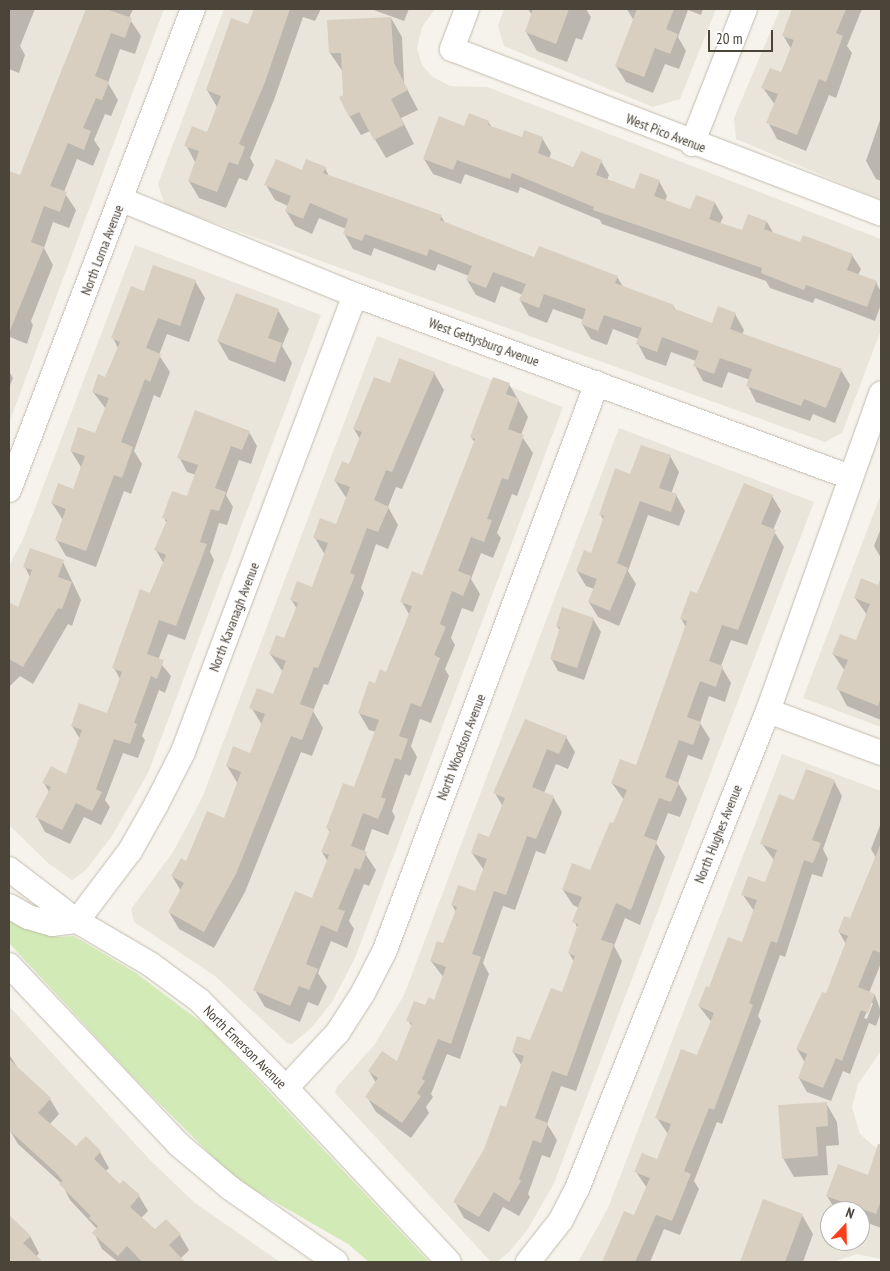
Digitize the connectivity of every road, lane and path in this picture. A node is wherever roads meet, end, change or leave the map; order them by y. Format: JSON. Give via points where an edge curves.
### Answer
{"nodes":[{"id":1,"x":193,"y":9,"type":"edge"},
{"id":2,"x":467,"y":9,"type":"edge"},
{"id":3,"x":745,"y":9,"type":"edge"},
{"id":4,"x":692,"y":144,"type":"junction"},
{"id":5,"x":122,"y":200,"type":"junction"},
{"id":6,"x":881,"y":214,"type":"edge"},
{"id":7,"x":355,"y":295,"type":"junction"},
{"id":8,"x":597,"y":383,"type":"junction"},
{"id":9,"x":881,"y":393,"type":"edge"},
{"id":10,"x":850,"y":477,"type":"junction"},
{"id":11,"x":9,"y":490,"type":"edge"},
{"id":12,"x":768,"y":711,"type":"junction"},
{"id":13,"x":881,"y":753,"type":"edge"},
{"id":14,"x":9,"y":869,"type":"edge"},
{"id":15,"x":9,"y":906,"type":"edge"},
{"id":16,"x":76,"y":922,"type":"junction"},
{"id":17,"x":9,"y":965,"type":"edge"},
{"id":18,"x":286,"y":1088,"type":"junction"},
{"id":19,"x":336,"y":1262,"type":"edge"},
{"id":20,"x":449,"y":1262,"type":"edge"},
{"id":21,"x":528,"y":1262,"type":"edge"}],
"edges":[{"from":1,"to":5,"type":"street","name":"North Lorna Avenue"},
{"from":2,"to":4,"type":"street","name":"West Pico Avenue","via":[[452,49]]},
{"from":3,"to":4,"type":"street"},
{"from":4,"to":6,"type":"street","name":"West Pico Avenue"},
{"from":5,"to":7,"type":"street","name":"West Gettysburg Avenue"},
{"from":5,"to":11,"type":"street","name":"North Lorna Avenue"},
{"from":7,"to":8,"type":"street","name":"West Gettysburg Avenue"},
{"from":7,"to":16,"type":"street","name":"North Kavanagh Avenue","via":[[182,752],[130,851]]},
{"from":8,"to":10,"type":"street","name":"West Gettysburg Avenue"},
{"from":8,"to":18,"type":"street","name":"North Woodson Avenue","via":[[385,950],[363,994],[338,1032]]},
{"from":9,"to":10,"type":"street","name":"North Hughes Avenue"},
{"from":10,"to":12,"type":"street","name":"North Hughes Avenue"},
{"from":12,"to":13,"type":"street"},
{"from":12,"to":21,"type":"street","name":"North Hughes Avenue","via":[[577,1189],[561,1220]]},
{"from":14,"to":16,"type":"street","name":"North Emerson Avenue"},
{"from":15,"to":16,"type":"street","via":[[28,917],[52,924]]},
{"from":16,"to":18,"type":"street","name":"North Emerson Avenue","via":[[150,964],[199,1000]]},
{"from":17,"to":19,"type":"street","via":[[178,1144],[230,1188]]},
{"from":18,"to":20,"type":"street","name":"North Emerson Avenue"}]}
